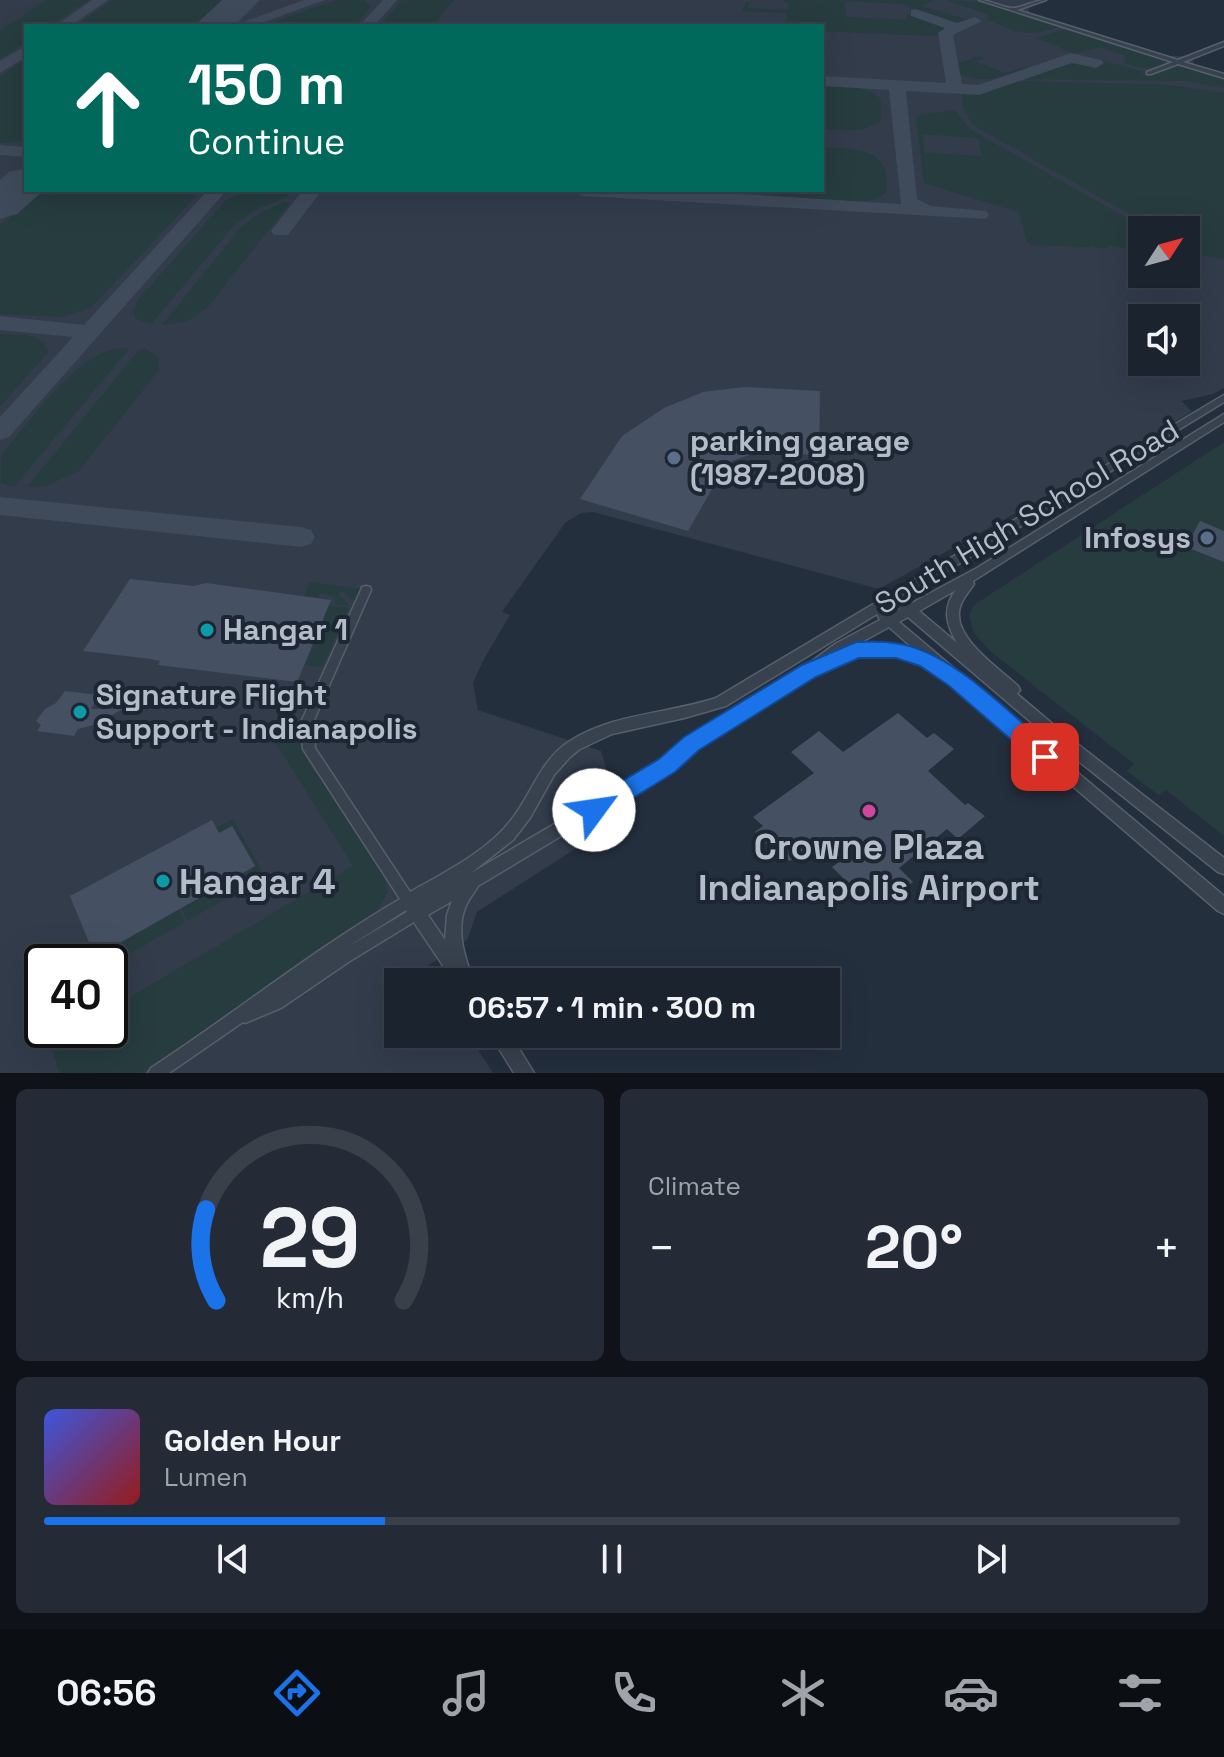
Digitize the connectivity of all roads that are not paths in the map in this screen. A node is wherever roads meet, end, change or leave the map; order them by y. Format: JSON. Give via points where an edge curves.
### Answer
{"nodes":[{"id":1,"x":981,"y":0,"type":"edge"},
{"id":2,"x":1044,"y":0,"type":"edge"},
{"id":3,"x":1015,"y":9,"type":"junction"},
{"id":4,"x":1224,"y":44,"type":"edge"},
{"id":5,"x":1179,"y":61,"type":"junction"},
{"id":6,"x":1149,"y":73,"type":"dead end"},
{"id":7,"x":1224,"y":76,"type":"edge"},
{"id":8,"x":1224,"y":398,"type":"edge"},
{"id":9,"x":1224,"y":417,"type":"edge"},
{"id":10,"x":981,"y":571,"type":"junction"},
{"id":11,"x":366,"y":590,"type":"dead end"},
{"id":12,"x":895,"y":598,"type":"junction"},
{"id":13,"x":909,"y":610,"type":"junction"},
{"id":14,"x":882,"y":614,"type":"junction"},
{"id":15,"x":809,"y":671,"type":"junction"},
{"id":16,"x":955,"y":680,"type":"junction"},
{"id":17,"x":1057,"y":736,"type":"junction"},
{"id":18,"x":1224,"y":867,"type":"edge"},
{"id":19,"x":476,"y":878,"type":"junction"},
{"id":20,"x":1224,"y":906,"type":"edge"},
{"id":21,"x":413,"y":907,"type":"junction"},
{"id":22,"x":454,"y":968,"type":"edge"},
{"id":23,"x":460,"y":968,"type":"edge"},
{"id":24,"x":508,"y":1048,"type":"edge"},
{"id":25,"x":156,"y":1073,"type":"edge"},
{"id":26,"x":525,"y":1073,"type":"edge"}],
"edges":[{"from":1,"to":3,"type":"street"},
{"from":2,"to":3,"type":"street"},
{"from":3,"to":5,"type":"street"},
{"from":4,"to":5,"type":"street"},
{"from":5,"to":6,"type":"street"},
{"from":5,"to":7,"type":"street"},
{"from":8,"to":12,"type":"street","name":"South High School Road"},
{"from":9,"to":10,"type":"street","name":"South High School Road"},
{"from":10,"to":13,"type":"street","name":"South High School Road"},
{"from":10,"to":17,"type":"street","via":[[955,596],[955,632]]},
{"from":11,"to":21,"type":"street","via":[[308,720],[307,740]]},
{"from":12,"to":13,"type":"street"},
{"from":12,"to":14,"type":"street","name":"South High School Road"},
{"from":13,"to":14,"type":"street","name":"South High School Road"},
{"from":13,"to":17,"type":"street"},
{"from":14,"to":15,"type":"street","name":"South High School Road"},
{"from":14,"to":16,"type":"street"},
{"from":14,"to":21,"type":"street","name":"South High School Road","via":[[721,702],[628,724],[579,742],[554,763],[507,834]]},
{"from":15,"to":16,"type":"street","via":[[849,652],[885,649],[927,660]]},
{"from":15,"to":19,"type":"street","name":"South High School Road","via":[[691,743],[619,795]]},
{"from":16,"to":20,"type":"street"},
{"from":17,"to":18,"type":"street"},
{"from":19,"to":21,"type":"street","name":"South High School Road"},
{"from":19,"to":23,"type":"street","via":[[452,920]]},
{"from":21,"to":22,"type":"street"},
{"from":21,"to":25,"type":"street","via":[[276,1003],[236,1021]]},
{"from":24,"to":26,"type":"street"}]}
